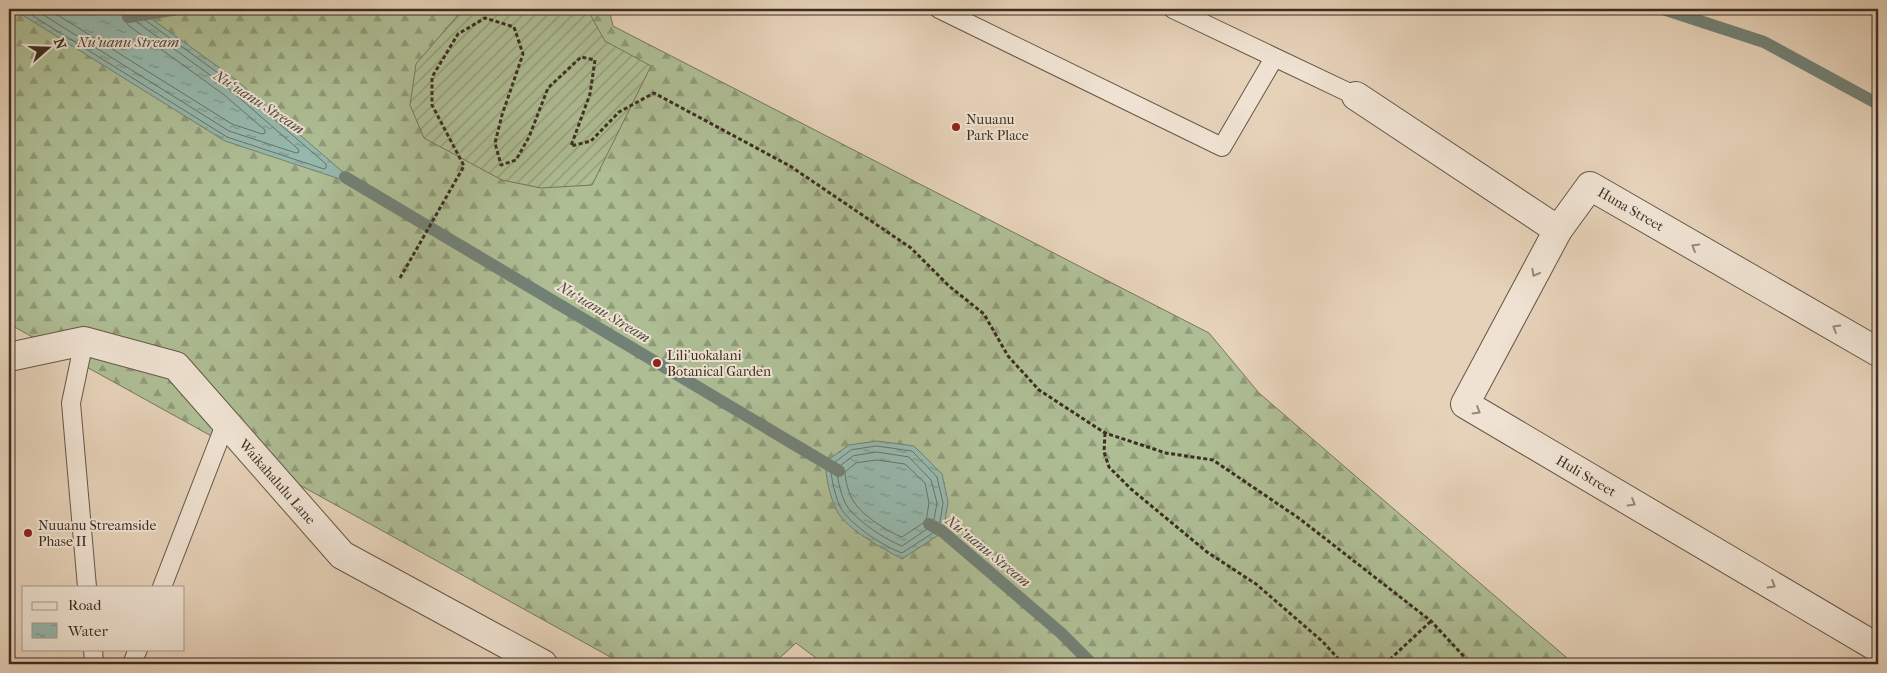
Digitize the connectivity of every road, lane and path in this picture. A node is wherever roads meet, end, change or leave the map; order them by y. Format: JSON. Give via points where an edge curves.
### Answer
{"nodes":[{"id":1,"x":940,"y":9,"type":"edge"},
{"id":2,"x":1173,"y":9,"type":"edge"},
{"id":3,"x":1274,"y":58,"type":"junction"},
{"id":4,"x":1356,"y":96,"type":"joint"},
{"id":5,"x":1558,"y":230,"type":"junction"},
{"id":6,"x":400,"y":278,"type":"dead end"},
{"id":7,"x":84,"y":341,"type":"junction"},
{"id":8,"x":1878,"y":352,"type":"edge"},
{"id":9,"x":9,"y":357,"type":"edge"},
{"id":10,"x":226,"y":422,"type":"junction"},
{"id":11,"x":1105,"y":433,"type":"junction"},
{"id":12,"x":87,"y":586,"type":"edge"},
{"id":13,"x":162,"y":586,"type":"edge"},
{"id":14,"x":1431,"y":621,"type":"junction"},
{"id":15,"x":1878,"y":648,"type":"edge"},
{"id":16,"x":93,"y":650,"type":"edge"},
{"id":17,"x":138,"y":650,"type":"edge"},
{"id":18,"x":94,"y":664,"type":"edge"},
{"id":19,"x":132,"y":664,"type":"edge"},
{"id":20,"x":543,"y":664,"type":"edge"},
{"id":21,"x":1343,"y":664,"type":"edge"},
{"id":22,"x":1385,"y":664,"type":"edge"},
{"id":23,"x":1472,"y":664,"type":"edge"}],
"edges":[{"from":1,"to":3,"type":"lane","via":[[1222,147]]},
{"from":2,"to":3,"type":"lane"},
{"from":3,"to":4,"type":"lane"},
{"from":4,"to":5,"type":"street"},
{"from":8,"to":5,"type":"street","name":"Huna Street","one_way":true,"via":[[1590,186]]},
{"from":5,"to":15,"type":"street","name":"Huli Street","one_way":true,"via":[[1465,404]]},
{"from":6,"to":11,"type":"path","via":[[464,166],[432,105],[432,77],[458,34],[485,18],[514,27],[523,54],[495,143],[501,165],[516,160],[529,137],[548,88],[581,57],[595,60],[590,94],[571,146],[591,141],[619,112],[654,93],[714,125],[790,166],[911,248],[948,286],[984,314],[1008,356],[1039,390]]},
{"from":7,"to":9,"type":"street","name":"Waikahalulu Lane"},
{"from":7,"to":10,"type":"street","name":"Waikahalulu Lane","via":[[176,366]]},
{"from":7,"to":12,"type":"lane","via":[[71,403]]},
{"from":10,"to":13,"type":"lane"},
{"from":10,"to":20,"type":"street","name":"Waikahalulu Lane","via":[[342,555]]},
{"from":11,"to":14,"type":"path","via":[[1166,453],[1213,460],[1300,519]]},
{"from":11,"to":21,"type":"path","via":[[1104,452],[1109,467],[1131,490],[1207,552],[1256,584],[1323,642]]},
{"from":14,"to":22,"type":"path"},
{"from":14,"to":23,"type":"path"},
{"from":16,"to":18,"type":"lane"},
{"from":17,"to":19,"type":"lane"}]}
